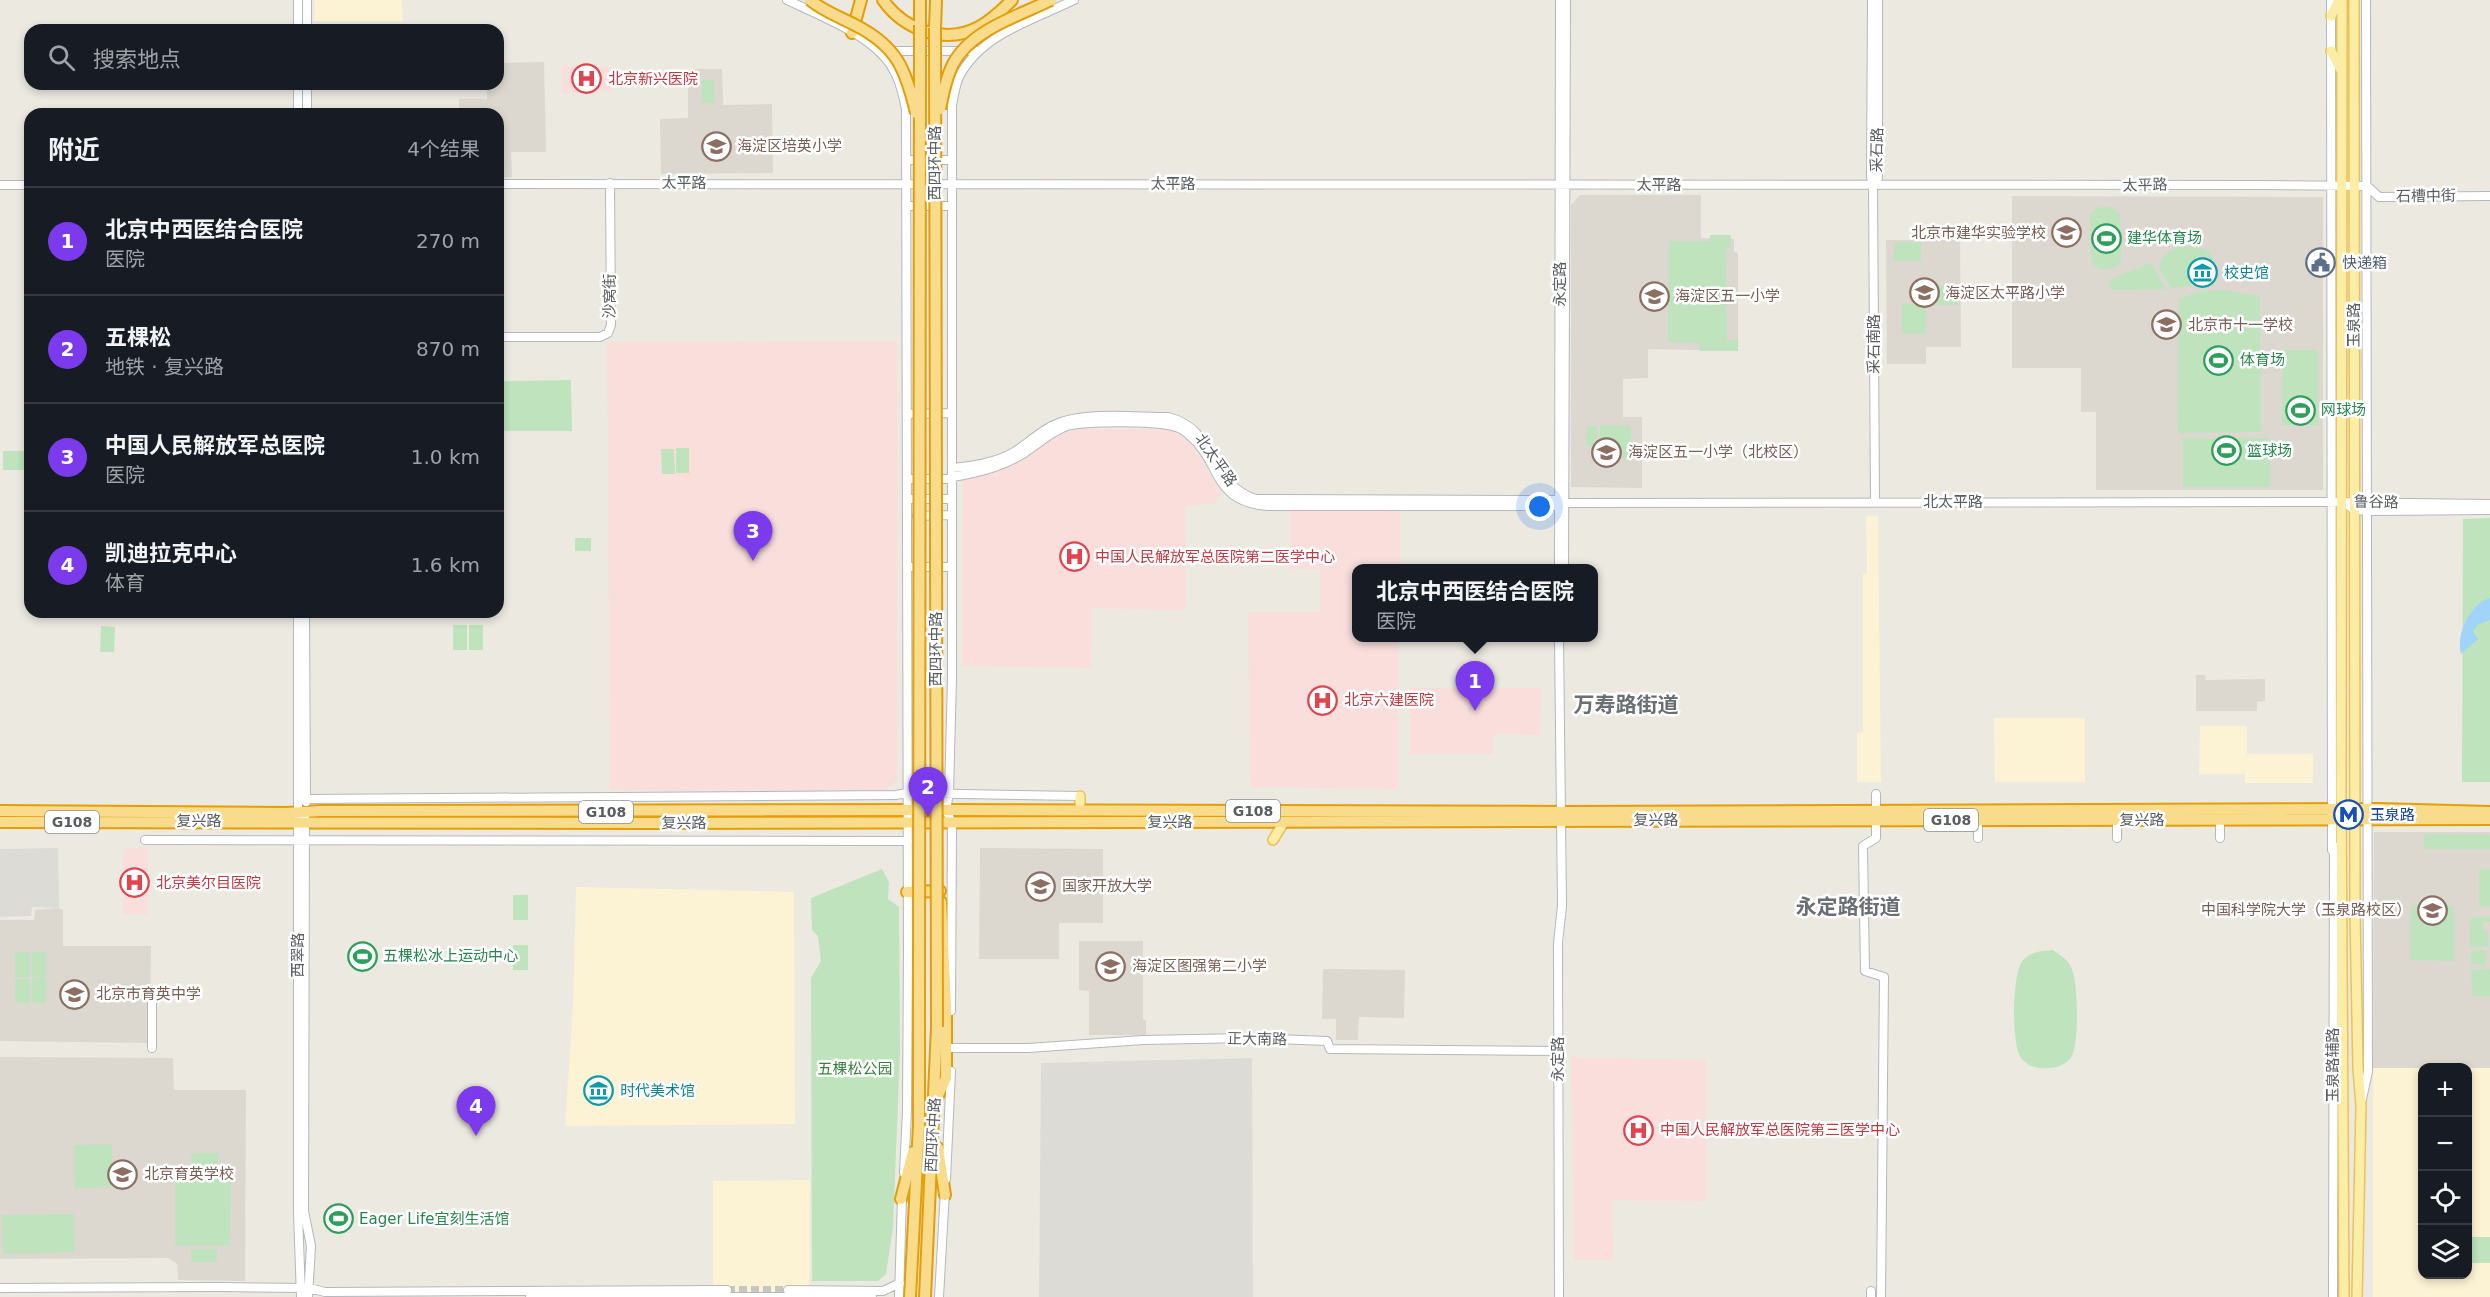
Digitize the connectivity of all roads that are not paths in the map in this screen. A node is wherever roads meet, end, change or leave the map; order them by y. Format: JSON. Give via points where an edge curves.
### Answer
{"nodes":[{"id":1,"x":298,"y":0,"type":"edge"},
{"id":2,"x":307,"y":0,"type":"edge"},
{"id":3,"x":787,"y":0,"type":"edge"},
{"id":4,"x":861,"y":0,"type":"edge"},
{"id":5,"x":884,"y":0,"type":"edge"},
{"id":6,"x":920,"y":0,"type":"edge"},
{"id":7,"x":936,"y":0,"type":"edge"},
{"id":8,"x":1012,"y":0,"type":"edge"},
{"id":9,"x":1043,"y":0,"type":"edge"},
{"id":10,"x":1051,"y":0,"type":"edge"},
{"id":11,"x":1074,"y":0,"type":"edge"},
{"id":12,"x":1560,"y":0,"type":"edge"},
{"id":13,"x":1566,"y":0,"type":"edge"},
{"id":14,"x":1872,"y":0,"type":"edge"},
{"id":15,"x":1878,"y":0,"type":"edge"},
{"id":16,"x":2331,"y":0,"type":"edge"},
{"id":17,"x":2340,"y":0,"type":"edge"},
{"id":18,"x":2354,"y":0,"type":"edge"},
{"id":19,"x":2366,"y":0,"type":"edge"},
{"id":20,"x":811,"y":2,"type":"edge"},
{"id":21,"x":1027,"y":11,"type":"junction"},
{"id":22,"x":1043,"y":15,"type":"junction"},
{"id":23,"x":2331,"y":16,"type":"junction"},
{"id":24,"x":298,"y":24,"type":"edge"},
{"id":25,"x":307,"y":24,"type":"edge"},
{"id":26,"x":852,"y":33,"type":"junction"},
{"id":27,"x":878,"y":51,"type":"junction"},
{"id":28,"x":978,"y":51,"type":"junction"},
{"id":29,"x":2331,"y":51,"type":"junction"},
{"id":30,"x":2342,"y":73,"type":"junction"},
{"id":31,"x":298,"y":90,"type":"edge"},
{"id":32,"x":307,"y":90,"type":"edge"},
{"id":33,"x":298,"y":108,"type":"edge"},
{"id":34,"x":307,"y":108,"type":"edge"},
{"id":35,"x":935,"y":129,"type":"junction"},
{"id":36,"x":921,"y":130,"type":"junction"},
{"id":37,"x":906,"y":160,"type":"junction"},
{"id":38,"x":951,"y":160,"type":"junction"},
{"id":39,"x":610,"y":183,"type":"junction"},
{"id":40,"x":504,"y":184,"type":"edge"},
{"id":41,"x":906,"y":184,"type":"junction"},
{"id":42,"x":952,"y":184,"type":"junction"},
{"id":43,"x":0,"y":185,"type":"edge"},
{"id":44,"x":24,"y":185,"type":"edge"},
{"id":45,"x":1563,"y":185,"type":"junction"},
{"id":46,"x":1873,"y":185,"type":"junction"},
{"id":47,"x":2332,"y":186,"type":"junction"},
{"id":48,"x":2342,"y":186,"type":"junction"},
{"id":49,"x":2354,"y":186,"type":"junction"},
{"id":50,"x":2367,"y":186,"type":"junction"},
{"id":51,"x":2490,"y":196,"type":"edge"},
{"id":52,"x":906,"y":206,"type":"junction"},
{"id":53,"x":952,"y":206,"type":"junction"},
{"id":54,"x":2342,"y":223,"type":"junction"},
{"id":55,"x":2332,"y":242,"type":"junction"},
{"id":56,"x":2331,"y":318,"type":"junction"},
{"id":57,"x":504,"y":337,"type":"edge"},
{"id":58,"x":2342,"y":341,"type":"junction"},
{"id":59,"x":2342,"y":392,"type":"junction"},
{"id":60,"x":951,"y":413,"type":"junction"},
{"id":61,"x":2331,"y":413,"type":"junction"},
{"id":62,"x":907,"y":414,"type":"junction"},
{"id":63,"x":951,"y":475,"type":"junction"},
{"id":64,"x":908,"y":479,"type":"junction"},
{"id":65,"x":951,"y":499,"type":"junction"},
{"id":66,"x":908,"y":500,"type":"junction"},
{"id":67,"x":1875,"y":502,"type":"junction"},
{"id":68,"x":2336,"y":502,"type":"junction"},
{"id":69,"x":1561,"y":503,"type":"junction"},
{"id":70,"x":2490,"y":504,"type":"edge"},
{"id":71,"x":2355,"y":506,"type":"junction"},
{"id":72,"x":2367,"y":506,"type":"junction"},
{"id":73,"x":2490,"y":510,"type":"edge"},
{"id":74,"x":908,"y":516,"type":"junction"},
{"id":75,"x":951,"y":516,"type":"junction"},
{"id":76,"x":1559,"y":564,"type":"edge"},
{"id":77,"x":1564,"y":564,"type":"edge"},
{"id":78,"x":908,"y":567,"type":"junction"},
{"id":79,"x":951,"y":567,"type":"junction"},
{"id":80,"x":298,"y":618,"type":"edge"},
{"id":81,"x":305,"y":618,"type":"edge"},
{"id":82,"x":1559,"y":642,"type":"edge"},
{"id":83,"x":1564,"y":642,"type":"edge"},
{"id":84,"x":2341,"y":684,"type":"junction"},
{"id":85,"x":2366,"y":708,"type":"junction"},
{"id":86,"x":2331,"y":719,"type":"junction"},
{"id":87,"x":2355,"y":746,"type":"junction"},
{"id":88,"x":907,"y":793,"type":"junction"},
{"id":89,"x":949,"y":793,"type":"junction"},
{"id":90,"x":1876,"y":794,"type":"dead end"},
{"id":91,"x":1080,"y":796,"type":"joint"},
{"id":92,"x":306,"y":799,"type":"junction"},
{"id":93,"x":907,"y":810,"type":"junction"},
{"id":94,"x":946,"y":810,"type":"junction"},
{"id":95,"x":1080,"y":810,"type":"junction"},
{"id":96,"x":0,"y":811,"type":"edge"},
{"id":97,"x":2490,"y":812,"type":"edge"},
{"id":98,"x":2337,"y":814,"type":"junction"},
{"id":99,"x":2361,"y":814,"type":"junction"},
{"id":100,"x":1562,"y":815,"type":"junction"},
{"id":101,"x":1876,"y":815,"type":"junction"},
{"id":102,"x":302,"y":817,"type":"junction"},
{"id":103,"x":2490,"y":819,"type":"edge"},
{"id":104,"x":1978,"y":820,"type":"junction"},
{"id":105,"x":2117,"y":820,"type":"junction"},
{"id":106,"x":2220,"y":820,"type":"junction"},
{"id":107,"x":0,"y":822,"type":"edge"},
{"id":108,"x":1284,"y":822,"type":"junction"},
{"id":109,"x":907,"y":823,"type":"junction"},
{"id":110,"x":947,"y":823,"type":"junction"},
{"id":111,"x":2341,"y":835,"type":"junction"},
{"id":112,"x":1978,"y":838,"type":"dead end"},
{"id":113,"x":2117,"y":838,"type":"dead end"},
{"id":114,"x":2220,"y":838,"type":"dead end"},
{"id":115,"x":145,"y":840,"type":"dead end"},
{"id":116,"x":301,"y":840,"type":"junction"},
{"id":117,"x":1273,"y":840,"type":"dead end"},
{"id":118,"x":908,"y":841,"type":"junction"},
{"id":119,"x":2332,"y":850,"type":"junction"},
{"id":120,"x":940,"y":891,"type":"junction"},
{"id":121,"x":907,"y":892,"type":"junction"},
{"id":122,"x":2357,"y":951,"type":"junction"},
{"id":123,"x":2368,"y":976,"type":"junction"},
{"id":124,"x":152,"y":995,"type":"dead end"},
{"id":125,"x":152,"y":1048,"type":"dead end"},
{"id":126,"x":951,"y":1048,"type":"junction"},
{"id":127,"x":1558,"y":1051,"type":"junction"},
{"id":128,"x":935,"y":1102,"type":"junction"},
{"id":129,"x":2361,"y":1105,"type":"junction"},
{"id":130,"x":934,"y":1124,"type":"junction"},
{"id":131,"x":919,"y":1125,"type":"junction"},
{"id":132,"x":945,"y":1196,"type":"junction"},
{"id":133,"x":901,"y":1199,"type":"junction"},
{"id":134,"x":900,"y":1283,"type":"junction"},
{"id":135,"x":0,"y":1288,"type":"edge"},
{"id":136,"x":727,"y":1290,"type":"tunnel mouth"},
{"id":137,"x":788,"y":1290,"type":"tunnel mouth"},
{"id":138,"x":307,"y":1294,"type":"edge"},
{"id":139,"x":1881,"y":1294,"type":"edge"},
{"id":140,"x":530,"y":1297,"type":"edge"},
{"id":141,"x":872,"y":1297,"type":"edge"},
{"id":142,"x":899,"y":1297,"type":"edge"},
{"id":143,"x":910,"y":1297,"type":"edge"},
{"id":144,"x":925,"y":1297,"type":"edge"},
{"id":145,"x":939,"y":1297,"type":"edge"},
{"id":146,"x":1559,"y":1297,"type":"edge"},
{"id":147,"x":2333,"y":1297,"type":"edge"},
{"id":148,"x":2344,"y":1297,"type":"edge"},
{"id":149,"x":2357,"y":1297,"type":"edge"}],
"edges":[{"from":1,"to":24,"type":"street"},
{"from":2,"to":25,"type":"street"},
{"from":3,"to":26,"type":"street","name":"西四环中路"},
{"from":4,"to":26,"type":"highway"},
{"from":5,"to":8,"type":"highway","via":[[904,22],[941,34],[978,27]]},
{"from":6,"to":36,"type":"highway","name":"西四环中路","bridge":true},
{"from":7,"to":35,"type":"highway","name":"西四环中路","bridge":true},
{"from":9,"to":21,"type":"highway","bridge":true},
{"from":9,"to":22,"type":"street"},
{"from":10,"to":21,"type":"highway","bridge":true},
{"from":11,"to":22,"type":"street","name":"西四环中路"},
{"from":12,"to":45,"type":"street","name":"永定路"},
{"from":13,"to":45,"type":"street","name":"永定路"},
{"from":14,"to":46,"type":"street","name":"采石路"},
{"from":15,"to":46,"type":"street","name":"采石路","via":[[1878,178]]},
{"from":16,"to":23,"type":"street","name":"玉泉路"},
{"from":17,"to":23,"type":"main road"},
{"from":17,"to":30,"type":"main road","name":"玉泉路"},
{"from":18,"to":49,"type":"main road","name":"玉泉路"},
{"from":19,"to":50,"type":"street","name":"玉泉路"},
{"from":20,"to":36,"type":"highway","bridge":true,"via":[[874,35],[894,54],[908,79]]},
{"from":21,"to":35,"type":"highway","bridge":true,"via":[[977,37],[963,50],[946,80]]},
{"from":22,"to":28,"type":"street","name":"西四环中路","via":[[1006,32]]},
{"from":23,"to":29,"type":"street","name":"玉泉路"},
{"from":26,"to":27,"type":"street","name":"西四环中路"},
{"from":27,"to":28,"type":"street"},
{"from":27,"to":37,"type":"street","name":"西四环中路","via":[[894,69],[902,90]]},
{"from":28,"to":38,"type":"street","name":"西四环中路","via":[[958,80],[952,105]]},
{"from":29,"to":30,"type":"main road"},
{"from":29,"to":47,"type":"street","name":"玉泉路"},
{"from":30,"to":48,"type":"main road","name":"玉泉路"},
{"from":31,"to":33,"type":"street"},
{"from":32,"to":34,"type":"street"},
{"from":35,"to":128,"type":"highway","name":"西四环中路","bridge":true},
{"from":36,"to":131,"type":"highway","name":"西四环中路","bridge":true},
{"from":37,"to":38,"type":"street"},
{"from":37,"to":41,"type":"street","name":"西四环中路"},
{"from":38,"to":42,"type":"street","name":"西四环中路"},
{"from":39,"to":40,"type":"street","name":"太平路"},
{"from":39,"to":41,"type":"street","name":"太平路"},
{"from":39,"to":57,"type":"street","name":"沙窝街","via":[[608,333],[600,337]]},
{"from":41,"to":42,"type":"street","name":"太平路"},
{"from":41,"to":52,"type":"street","name":"西四环中路"},
{"from":42,"to":45,"type":"street","name":"太平路"},
{"from":42,"to":53,"type":"street","name":"西四环中路"},
{"from":43,"to":44,"type":"street"},
{"from":45,"to":46,"type":"street","name":"太平路"},
{"from":45,"to":69,"type":"street","name":"永定路"},
{"from":46,"to":47,"type":"street","name":"太平路"},
{"from":46,"to":67,"type":"street","name":"采石南路"},
{"from":47,"to":48,"type":"street","name":"太平路"},
{"from":47,"to":55,"type":"street","name":"玉泉路"},
{"from":48,"to":49,"type":"street","name":"太平路"},
{"from":48,"to":54,"type":"main road","name":"玉泉路"},
{"from":49,"to":50,"type":"street","name":"太平路"},
{"from":49,"to":71,"type":"main road","name":"玉泉路"},
{"from":50,"to":51,"type":"street","name":"石槽中街","via":[[2379,197]]},
{"from":50,"to":72,"type":"street","name":"玉泉路"},
{"from":52,"to":53,"type":"street"},
{"from":52,"to":62,"type":"street","name":"西四环中路"},
{"from":53,"to":60,"type":"street","name":"西四环中路"},
{"from":54,"to":55,"type":"street"},
{"from":54,"to":58,"type":"main road","name":"玉泉路"},
{"from":55,"to":56,"type":"street","name":"玉泉路"},
{"from":56,"to":58,"type":"street"},
{"from":56,"to":61,"type":"street","name":"玉泉路"},
{"from":58,"to":59,"type":"main road","name":"玉泉路"},
{"from":59,"to":61,"type":"street"},
{"from":59,"to":68,"type":"main road","name":"玉泉路"},
{"from":60,"to":62,"type":"street"},
{"from":60,"to":63,"type":"street","name":"西四环中路"},
{"from":61,"to":68,"type":"street","name":"玉泉路"},
{"from":62,"to":64,"type":"street","name":"西四环中路"},
{"from":63,"to":64,"type":"street","name":"北太平路"},
{"from":63,"to":65,"type":"street","name":"西四环中路"},
{"from":63,"to":69,"type":"street","name":"北太平路","via":[[1001,458],[1051,426],[1070,419],[1168,417],[1194,429],[1234,488],[1256,499]]},
{"from":64,"to":66,"type":"street","name":"西四环中路"},
{"from":65,"to":66,"type":"street"},
{"from":65,"to":75,"type":"street","name":"西四环中路"},
{"from":66,"to":74,"type":"street","name":"西四环中路"},
{"from":67,"to":68,"type":"street","name":"北太平路"},
{"from":67,"to":69,"type":"street","name":"北太平路"},
{"from":68,"to":71,"type":"street","name":"鲁谷路"},
{"from":68,"to":84,"type":"main road","name":"玉泉路"},
{"from":68,"to":86,"type":"street","name":"玉泉路"},
{"from":69,"to":76,"type":"street","name":"永定路"},
{"from":69,"to":77,"type":"street","name":"永定路"},
{"from":70,"to":72,"type":"street","name":"鲁谷路"},
{"from":71,"to":72,"type":"street","name":"鲁谷路"},
{"from":71,"to":87,"type":"main road","name":"玉泉路"},
{"from":72,"to":73,"type":"street","name":"鲁谷路"},
{"from":72,"to":85,"type":"street","name":"玉泉路"},
{"from":74,"to":75,"type":"street"},
{"from":74,"to":78,"type":"street","name":"西四环中路"},
{"from":75,"to":79,"type":"street","name":"西四环中路"},
{"from":78,"to":79,"type":"street"},
{"from":78,"to":88,"type":"street","name":"西四环中路"},
{"from":79,"to":89,"type":"street","name":"西四环中路"},
{"from":80,"to":102,"type":"street","name":"西翠路"},
{"from":81,"to":92,"type":"street","name":"西翠路"},
{"from":82,"to":100,"type":"street","name":"永定路"},
{"from":83,"to":100,"type":"street","name":"永定路"},
{"from":84,"to":86,"type":"street"},
{"from":84,"to":98,"type":"main road","name":"玉泉路"},
{"from":85,"to":87,"type":"street"},
{"from":85,"to":99,"type":"street","name":"玉泉路"},
{"from":86,"to":98,"type":"street","name":"玉泉路"},
{"from":87,"to":99,"type":"main road","name":"玉泉路"},
{"from":88,"to":89,"type":"street","name":"复兴路"},
{"from":88,"to":92,"type":"street","name":"复兴路"},
{"from":88,"to":93,"type":"street","name":"西四环中路"},
{"from":89,"to":91,"type":"street"},
{"from":89,"to":94,"type":"street","name":"西四环中路"},
{"from":90,"to":101,"type":"street"},
{"from":91,"to":95,"type":"main road"},
{"from":92,"to":102,"type":"street","name":"西翠路"},
{"from":93,"to":94,"type":"highway","name":"复兴路","number":"G108"},
{"from":93,"to":102,"type":"highway","name":"复兴路","number":"G108","via":[[321,811]]},
{"from":93,"to":109,"type":"street","name":"西四环中路"},
{"from":94,"to":95,"type":"highway","name":"复兴路","number":"G108"},
{"from":94,"to":110,"type":"highway"},
{"from":95,"to":100,"type":"highway","name":"复兴路","number":"G108"},
{"from":96,"to":102,"type":"highway","name":"复兴路","number":"G108"},
{"from":97,"to":99,"type":"highway","number":"G108"},
{"from":98,"to":99,"type":"highway","number":"G108"},
{"from":98,"to":101,"type":"highway","name":"复兴路","number":"G108"},
{"from":98,"to":106,"type":"highway","name":"复兴路","number":"G108"},
{"from":98,"to":111,"type":"main road","name":"玉泉路"},
{"from":98,"to":119,"type":"street","name":"玉泉路"},
{"from":99,"to":103,"type":"highway","number":"G108"},
{"from":99,"to":122,"type":"main road","name":"玉泉路"},
{"from":99,"to":123,"type":"street"},
{"from":100,"to":101,"type":"highway","name":"复兴路","number":"G108"},
{"from":100,"to":108,"type":"highway","name":"复兴路","number":"G108"},
{"from":100,"to":127,"type":"street","name":"永定路"},
{"from":101,"to":104,"type":"highway","name":"复兴路","number":"G108"},
{"from":101,"to":139,"type":"street","via":[[1876,838],[1863,846],[1865,971],[1884,977]]},
{"from":102,"to":107,"type":"highway","name":"复兴路","number":"G108"},
{"from":102,"to":109,"type":"highway","name":"复兴路","number":"G108","via":[[346,824]]},
{"from":102,"to":116,"type":"street","name":"西翠路"},
{"from":104,"to":105,"type":"highway","name":"复兴路","number":"G108"},
{"from":104,"to":112,"type":"street"},
{"from":105,"to":106,"type":"highway","name":"复兴路","number":"G108"},
{"from":105,"to":113,"type":"street"},
{"from":106,"to":114,"type":"street"},
{"from":108,"to":110,"type":"highway","name":"复兴路","number":"G108"},
{"from":108,"to":117,"type":"main road"},
{"from":109,"to":110,"type":"highway","name":"复兴路","number":"G108"},
{"from":109,"to":118,"type":"street","name":"西四环中路"},
{"from":110,"to":120,"type":"highway"},
{"from":110,"to":126,"type":"street","name":"西四环中路"},
{"from":111,"to":119,"type":"street"},
{"from":111,"to":148,"type":"main road","name":"玉泉路"},
{"from":115,"to":116,"type":"street","name":"复兴路"},
{"from":116,"to":118,"type":"street","name":"复兴路"},
{"from":116,"to":138,"type":"street","name":"西翠路","via":[[304,1211],[311,1246]]},
{"from":118,"to":121,"type":"street","name":"西四环中路"},
{"from":119,"to":147,"type":"street","name":"玉泉路辅路"},
{"from":120,"to":121,"type":"highway"},
{"from":120,"to":128,"type":"highway","via":[[946,1078]]},
{"from":121,"to":133,"type":"street","name":"西四环中路","via":[[907,1111]]},
{"from":122,"to":123,"type":"street"},
{"from":122,"to":129,"type":"main road","name":"玉泉路"},
{"from":123,"to":129,"type":"street","via":[[2368,1072]]},
{"from":124,"to":125,"type":"street"},
{"from":126,"to":127,"type":"street","name":"正大南路","via":[[1246,1038],[1327,1041],[1330,1049]]},
{"from":126,"to":132,"type":"street","name":"西四环中路"},
{"from":127,"to":146,"type":"street","name":"永定路"},
{"from":128,"to":130,"type":"highway","name":"西四环中路"},
{"from":129,"to":149,"type":"main road","name":"玉泉路"},
{"from":130,"to":132,"type":"highway"},
{"from":130,"to":144,"type":"highway","name":"西四环中路"},
{"from":131,"to":133,"type":"highway"},
{"from":131,"to":143,"type":"highway","name":"西四环中路"},
{"from":132,"to":145,"type":"street","name":"西四环中路"},
{"from":133,"to":134,"type":"street","name":"西四环中路"},
{"from":134,"to":137,"type":"street","via":[[883,1291]]},
{"from":134,"to":142,"type":"street","name":"西四环中路"},
{"from":135,"to":138,"type":"street"},
{"from":136,"to":138,"type":"street"},
{"from":140,"to":141,"type":"street"}]}
